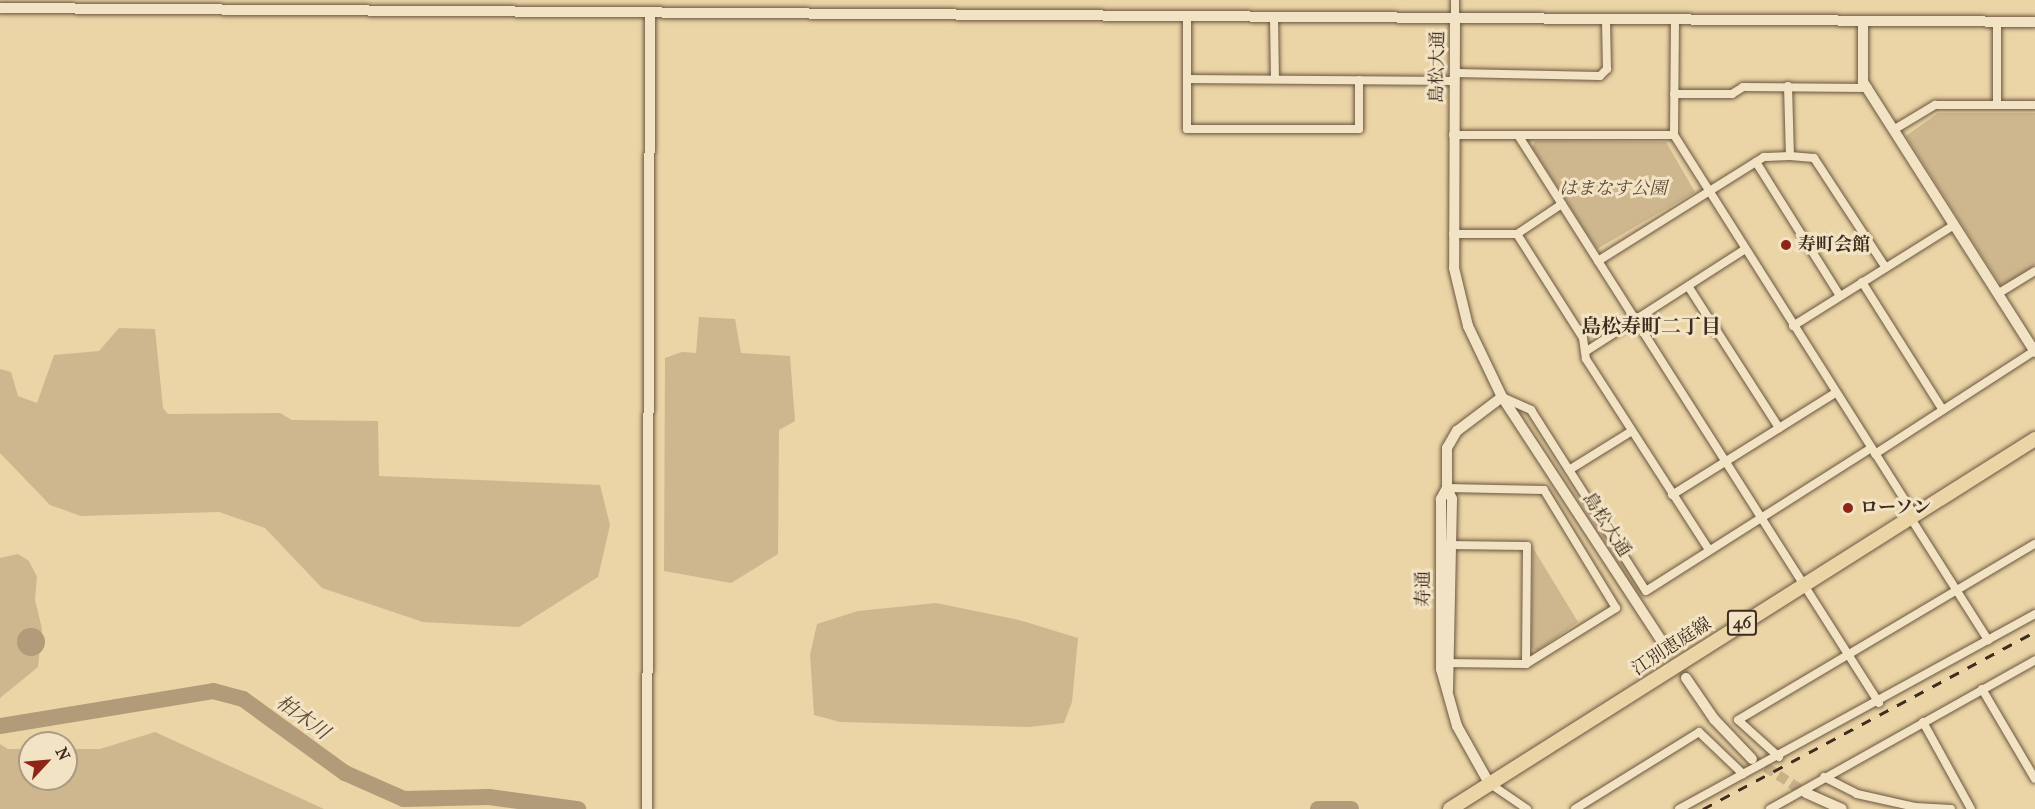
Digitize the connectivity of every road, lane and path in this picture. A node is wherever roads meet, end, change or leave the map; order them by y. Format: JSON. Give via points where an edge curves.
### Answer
{"nodes":[{"id":1,"x":1455,"y":0,"type":"edge"},
{"id":2,"x":0,"y":8,"type":"edge"},
{"id":3,"x":650,"y":15,"type":"junction"},
{"id":4,"x":1187,"y":17,"type":"junction"},
{"id":5,"x":1274,"y":17,"type":"junction"},
{"id":6,"x":1455,"y":18,"type":"junction"},
{"id":7,"x":1606,"y":20,"type":"junction"},
{"id":8,"x":1675,"y":20,"type":"junction"},
{"id":9,"x":1863,"y":22,"type":"junction"},
{"id":10,"x":1997,"y":22,"type":"junction"},
{"id":11,"x":2035,"y":22,"type":"edge"},
{"id":12,"x":1454,"y":77,"type":"junction"},
{"id":13,"x":1188,"y":79,"type":"junction"},
{"id":14,"x":1275,"y":79,"type":"junction"},
{"id":15,"x":1359,"y":80,"type":"junction"},
{"id":16,"x":1788,"y":86,"type":"junction"},
{"id":17,"x":1868,"y":88,"type":"junction"},
{"id":18,"x":1674,"y":94,"type":"junction"},
{"id":19,"x":1997,"y":104,"type":"junction"},
{"id":20,"x":2035,"y":105,"type":"edge"},
{"id":21,"x":1895,"y":129,"type":"junction"},
{"id":22,"x":1453,"y":135,"type":"junction"},
{"id":23,"x":1518,"y":135,"type":"junction"},
{"id":24,"x":1674,"y":135,"type":"junction"},
{"id":25,"x":1790,"y":156,"type":"junction"},
{"id":26,"x":1756,"y":162,"type":"junction"},
{"id":27,"x":1708,"y":192,"type":"junction"},
{"id":28,"x":1562,"y":204,"type":"junction"},
{"id":29,"x":1954,"y":225,"type":"junction"},
{"id":30,"x":1453,"y":234,"type":"junction"},
{"id":31,"x":1517,"y":234,"type":"junction"},
{"id":32,"x":1744,"y":250,"type":"junction"},
{"id":33,"x":1598,"y":261,"type":"junction"},
{"id":34,"x":1886,"y":268,"type":"junction"},
{"id":35,"x":2035,"y":271,"type":"edge"},
{"id":36,"x":1862,"y":282,"type":"junction"},
{"id":37,"x":1688,"y":286,"type":"junction"},
{"id":38,"x":1999,"y":293,"type":"junction"},
{"id":39,"x":1840,"y":296,"type":"junction"},
{"id":40,"x":1636,"y":319,"type":"junction"},
{"id":41,"x":1793,"y":326,"type":"junction"},
{"id":42,"x":2034,"y":349,"type":"edge"},
{"id":43,"x":1585,"y":352,"type":"junction"},
{"id":44,"x":1835,"y":393,"type":"junction"},
{"id":45,"x":1502,"y":397,"type":"junction"},
{"id":46,"x":1943,"y":410,"type":"junction"},
{"id":47,"x":1779,"y":428,"type":"junction"},
{"id":48,"x":1632,"y":431,"type":"junction"},
{"id":49,"x":2035,"y":439,"type":"edge"},
{"id":50,"x":1873,"y":451,"type":"junction"},
{"id":51,"x":1726,"y":463,"type":"junction"},
{"id":52,"x":1569,"y":470,"type":"junction"},
{"id":53,"x":1447,"y":488,"type":"junction"},
{"id":54,"x":1672,"y":495,"type":"junction"},
{"id":55,"x":1760,"y":516,"type":"junction"},
{"id":56,"x":1912,"y":516,"type":"junction"},
{"id":57,"x":2035,"y":544,"type":"edge"},
{"id":58,"x":1446,"y":545,"type":"junction"},
{"id":59,"x":1709,"y":550,"type":"junction"},
{"id":60,"x":1803,"y":585,"type":"junction"},
{"id":61,"x":1958,"y":593,"type":"junction"},
{"id":62,"x":2035,"y":614,"type":"edge"},
{"id":63,"x":1988,"y":640,"type":"junction"},
{"id":64,"x":1666,"y":648,"type":"tunnel mouth"},
{"id":65,"x":1849,"y":657,"type":"junction"},
{"id":66,"x":1446,"y":663,"type":"junction"},
{"id":67,"x":2034,"y":663,"type":"edge"},
{"id":68,"x":1526,"y":664,"type":"junction"},
{"id":69,"x":1686,"y":678,"type":"tunnel mouth"},
{"id":70,"x":1982,"y":689,"type":"junction"},
{"id":71,"x":1879,"y":703,"type":"junction"},
{"id":72,"x":1923,"y":722,"type":"junction"},
{"id":73,"x":1779,"y":757,"type":"junction"},
{"id":74,"x":1752,"y":759,"type":"tunnel mouth"},
{"id":75,"x":1743,"y":774,"type":"junction"},
{"id":76,"x":1824,"y":777,"type":"junction"},
{"id":77,"x":2035,"y":779,"type":"edge"},
{"id":78,"x":1489,"y":783,"type":"junction"},
{"id":79,"x":1806,"y":793,"type":"tunnel mouth"},
{"id":80,"x":647,"y":809,"type":"edge"},
{"id":81,"x":1450,"y":809,"type":"edge"},
{"id":82,"x":1527,"y":809,"type":"edge"},
{"id":83,"x":1575,"y":809,"type":"edge"},
{"id":84,"x":1679,"y":809,"type":"edge"},
{"id":85,"x":1770,"y":809,"type":"edge"},
{"id":86,"x":1842,"y":809,"type":"edge"},
{"id":87,"x":1951,"y":809,"type":"edge"},
{"id":88,"x":1971,"y":809,"type":"edge"}],
"edges":[{"from":1,"to":6,"type":"street"},
{"from":2,"to":3,"type":"street","name":"島松大通"},
{"from":3,"to":4,"type":"street","name":"島松大通"},
{"from":3,"to":80,"type":"street"},
{"from":4,"to":5,"type":"street","name":"島松大通"},
{"from":4,"to":13,"type":"street"},
{"from":5,"to":6,"type":"street","name":"島松大通"},
{"from":5,"to":14,"type":"street"},
{"from":6,"to":7,"type":"street"},
{"from":6,"to":12,"type":"street","name":"島松大通"},
{"from":7,"to":8,"type":"street"},
{"from":7,"to":12,"type":"street","via":[[1607,69],[1600,76]]},
{"from":8,"to":9,"type":"street"},
{"from":8,"to":18,"type":"street"},
{"from":9,"to":10,"type":"street"},
{"from":9,"to":17,"type":"street","via":[[1863,82]]},
{"from":10,"to":11,"type":"street"},
{"from":10,"to":19,"type":"street"},
{"from":12,"to":15,"type":"street"},
{"from":12,"to":22,"type":"street","name":"島松大通"},
{"from":13,"to":14,"type":"street"},
{"from":13,"to":15,"type":"street","via":[[1187,129],[1359,129]]},
{"from":14,"to":15,"type":"street"},
{"from":16,"to":17,"type":"street"},
{"from":16,"to":18,"type":"street","via":[[1743,87],[1732,94]]},
{"from":16,"to":25,"type":"street"},
{"from":17,"to":21,"type":"street"},
{"from":18,"to":24,"type":"street"},
{"from":19,"to":20,"type":"street"},
{"from":19,"to":21,"type":"street","via":[[1935,105]]},
{"from":21,"to":29,"type":"street"},
{"from":22,"to":23,"type":"street"},
{"from":22,"to":30,"type":"street","name":"島松大通"},
{"from":23,"to":24,"type":"street"},
{"from":23,"to":28,"type":"street"},
{"from":24,"to":27,"type":"street"},
{"from":25,"to":26,"type":"street","via":[[1764,157]]},
{"from":25,"to":34,"type":"street","via":[[1814,158]]},
{"from":26,"to":27,"type":"street"},
{"from":26,"to":39,"type":"street"},
{"from":27,"to":32,"type":"street"},
{"from":27,"to":33,"type":"street"},
{"from":28,"to":31,"type":"street"},
{"from":28,"to":33,"type":"street"},
{"from":29,"to":34,"type":"street"},
{"from":29,"to":38,"type":"street"},
{"from":30,"to":31,"type":"street"},
{"from":30,"to":45,"type":"street","name":"島松大通","via":[[1456,285],[1468,326]]},
{"from":31,"to":43,"type":"street","via":[[1583,338]]},
{"from":32,"to":37,"type":"street"},
{"from":32,"to":41,"type":"street"},
{"from":33,"to":40,"type":"street"},
{"from":34,"to":36,"type":"street"},
{"from":35,"to":38,"type":"street"},
{"from":36,"to":39,"type":"street"},
{"from":36,"to":46,"type":"street"},
{"from":37,"to":40,"type":"street"},
{"from":37,"to":47,"type":"street"},
{"from":38,"to":42,"type":"street"},
{"from":39,"to":41,"type":"street"},
{"from":40,"to":43,"type":"street"},
{"from":40,"to":51,"type":"street"},
{"from":41,"to":44,"type":"street"},
{"from":42,"to":46,"type":"street"},
{"from":43,"to":48,"type":"street"},
{"from":44,"to":47,"type":"street"},
{"from":44,"to":50,"type":"street"},
{"from":45,"to":52,"type":"street","via":[[1531,410]]},
{"from":45,"to":53,"type":"street","name":"寿通","via":[[1451,438]]},
{"from":45,"to":64,"type":"street","name":"島松大通"},
{"from":46,"to":50,"type":"street"},
{"from":47,"to":51,"type":"street"},
{"from":48,"to":52,"type":"street"},
{"from":48,"to":54,"type":"street"},
{"from":49,"to":56,"type":"main road","name":"江別恵庭線","number":"46"},
{"from":50,"to":55,"type":"street"},
{"from":50,"to":56,"type":"street"},
{"from":51,"to":54,"type":"street"},
{"from":51,"to":55,"type":"street"},
{"from":52,"to":59,"type":"street","via":[[1646,591]]},
{"from":53,"to":58,"type":"street","name":"寿通","via":[[1441,499]]},
{"from":53,"to":68,"type":"street","via":[[1544,490],[1616,608]]},
{"from":54,"to":59,"type":"street"},
{"from":55,"to":59,"type":"street"},
{"from":55,"to":60,"type":"street"},
{"from":56,"to":60,"type":"main road","name":"江別恵庭線","number":"46"},
{"from":56,"to":61,"type":"street"},
{"from":57,"to":61,"type":"street"},
{"from":58,"to":66,"type":"street","name":"寿通"},
{"from":58,"to":68,"type":"street","via":[[1527,546]]},
{"from":60,"to":65,"type":"street"},
{"from":60,"to":78,"type":"main road","name":"江別恵庭線","number":"46"},
{"from":61,"to":63,"type":"street"},
{"from":61,"to":65,"type":"street"},
{"from":62,"to":63,"type":"street"},
{"from":63,"to":71,"type":"street"},
{"from":65,"to":71,"type":"street"},
{"from":65,"to":73,"type":"street","via":[[1738,720]]},
{"from":66,"to":68,"type":"street"},
{"from":66,"to":78,"type":"street","name":"寿通","via":[[1457,726]]},
{"from":67,"to":70,"type":"street"},
{"from":69,"to":74,"type":"street","via":[[1714,719]]},
{"from":70,"to":72,"type":"street"},
{"from":70,"to":77,"type":"street"},
{"from":71,"to":73,"type":"street"},
{"from":72,"to":76,"type":"street"},
{"from":72,"to":88,"type":"street"},
{"from":73,"to":75,"type":"street"},
{"from":75,"to":83,"type":"street","via":[[1699,732]]},
{"from":75,"to":84,"type":"street"},
{"from":76,"to":85,"type":"street"},
{"from":76,"to":87,"type":"street","via":[[1857,794],[1916,807]]},
{"from":78,"to":81,"type":"main road","name":"江別恵庭線","number":"46"},
{"from":78,"to":82,"type":"street"},
{"from":79,"to":86,"type":"street"}]}
